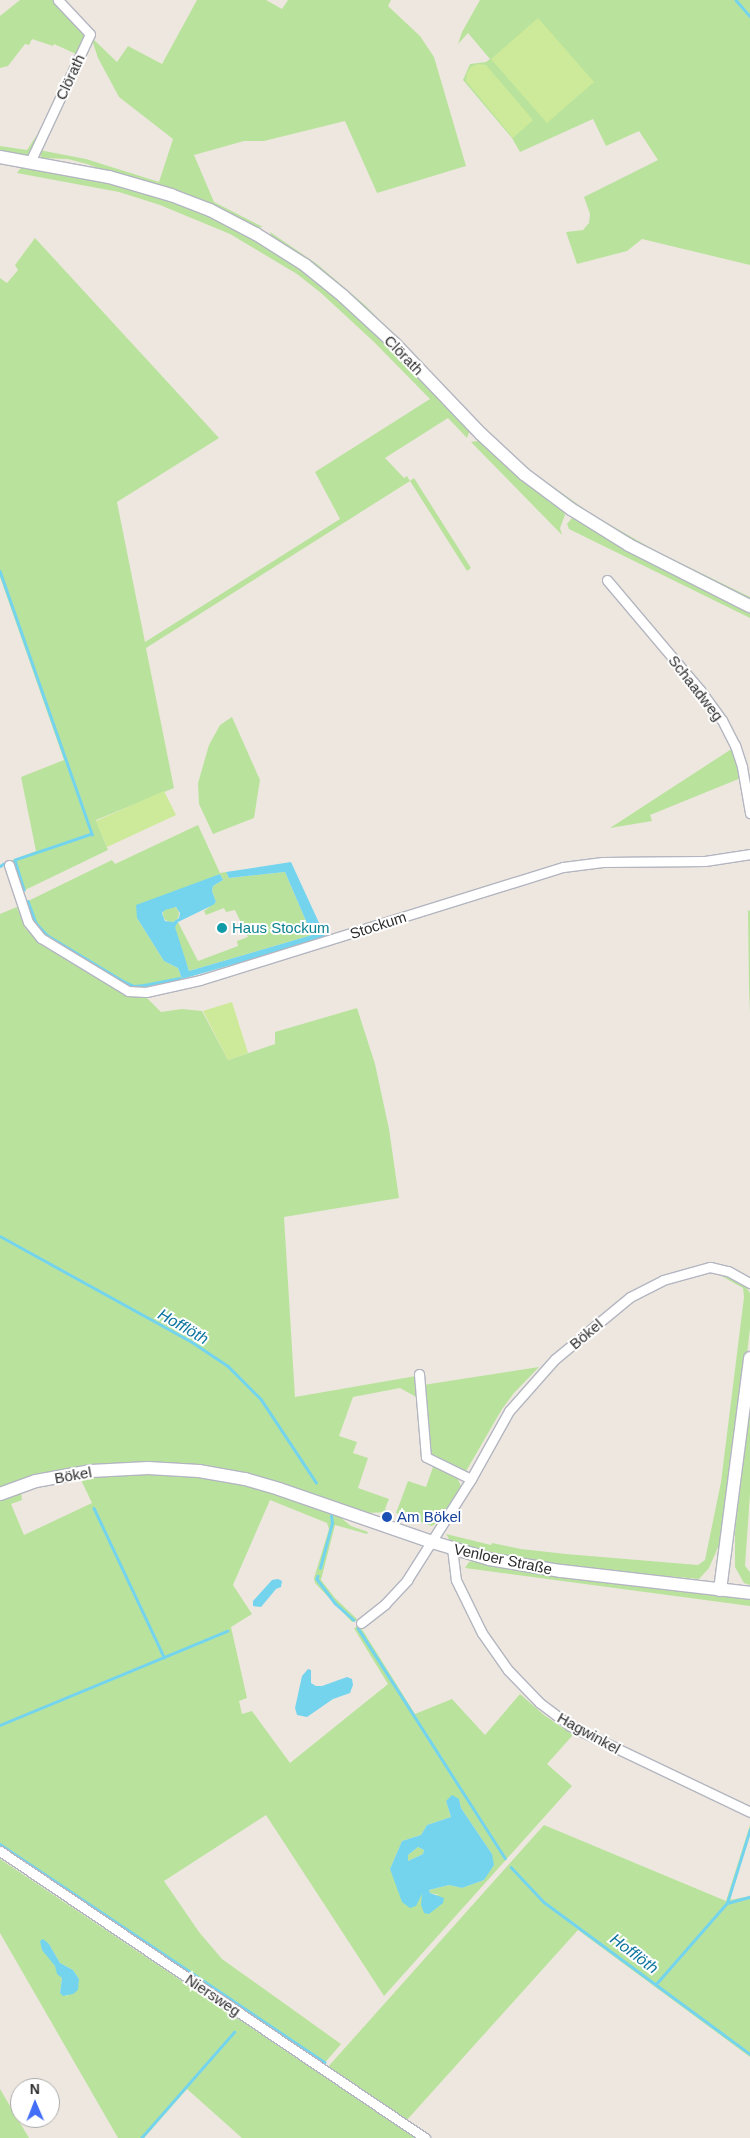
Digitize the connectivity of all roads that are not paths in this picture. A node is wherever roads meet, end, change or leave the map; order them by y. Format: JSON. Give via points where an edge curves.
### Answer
{"nodes":[{"id":1,"x":58,"y":0,"type":"edge"},
{"id":2,"x":0,"y":157,"type":"edge"},
{"id":3,"x":30,"y":162,"type":"junction"},
{"id":4,"x":607,"y":580,"type":"dead end"},
{"id":5,"x":750,"y":606,"type":"edge"},
{"id":6,"x":750,"y":813,"type":"edge"},
{"id":7,"x":750,"y":854,"type":"edge"},
{"id":8,"x":10,"y":865,"type":"dead end"},
{"id":9,"x":750,"y":1283,"type":"edge"},
{"id":10,"x":750,"y":1358,"type":"edge"},
{"id":11,"x":419,"y":1374,"type":"dead end"},
{"id":12,"x":148,"y":1468,"type":"joint"},
{"id":13,"x":471,"y":1479,"type":"junction"},
{"id":14,"x":0,"y":1494,"type":"edge"},
{"id":15,"x":432,"y":1542,"type":"junction"},
{"id":16,"x":452,"y":1548,"type":"junction"},
{"id":17,"x":720,"y":1590,"type":"junction"},
{"id":18,"x":750,"y":1594,"type":"edge"},
{"id":19,"x":360,"y":1622,"type":"dead end"},
{"id":20,"x":750,"y":1812,"type":"edge"},
{"id":21,"x":0,"y":1851,"type":"edge"},
{"id":22,"x":425,"y":2138,"type":"edge"}],
"edges":[{"from":1,"to":3,"type":"street","name":"Clörath","via":[[90,34]]},
{"from":2,"to":3,"type":"main road","name":"Clörath"},
{"from":3,"to":5,"type":"main road","name":"Clörath","via":[[109,177],[171,195],[210,210],[256,234],[305,265],[343,296],[524,474],[614,536]]},
{"from":4,"to":6,"type":"street","name":"Schaadweg","via":[[718,714],[737,749]]},
{"from":7,"to":8,"type":"street","name":"Stockum","via":[[705,861],[603,862],[562,866],[200,980],[146,992],[128,990],[42,938],[28,922]]},
{"from":9,"to":13,"type":"street","name":"Bökel","via":[[728,1271],[710,1267],[663,1280],[630,1297],[555,1359],[509,1410]]},
{"from":10,"to":17,"type":"main road"},
{"from":11,"to":13,"type":"street","via":[[426,1457]]},
{"from":12,"to":14,"type":"main road","name":"Bökel","via":[[91,1471],[36,1482]]},
{"from":12,"to":15,"type":"main road","name":"Venloer Straße","via":[[199,1471],[245,1479]]},
{"from":13,"to":15,"type":"street","name":"Bökel"},
{"from":15,"to":16,"type":"main road","name":"Venloer Straße"},
{"from":15,"to":19,"type":"street","name":"Bökel","via":[[400,1590]]},
{"from":16,"to":17,"type":"main road","name":"Venloer Straße","via":[[489,1559],[560,1571]]},
{"from":16,"to":20,"type":"street","name":"Hagwinkel","via":[[456,1580],[482,1633],[508,1670],[540,1703],[570,1726]]},
{"from":17,"to":18,"type":"main road","name":"Venloer Straße"},
{"from":21,"to":22,"type":"street","name":"Niersweg"}]}
